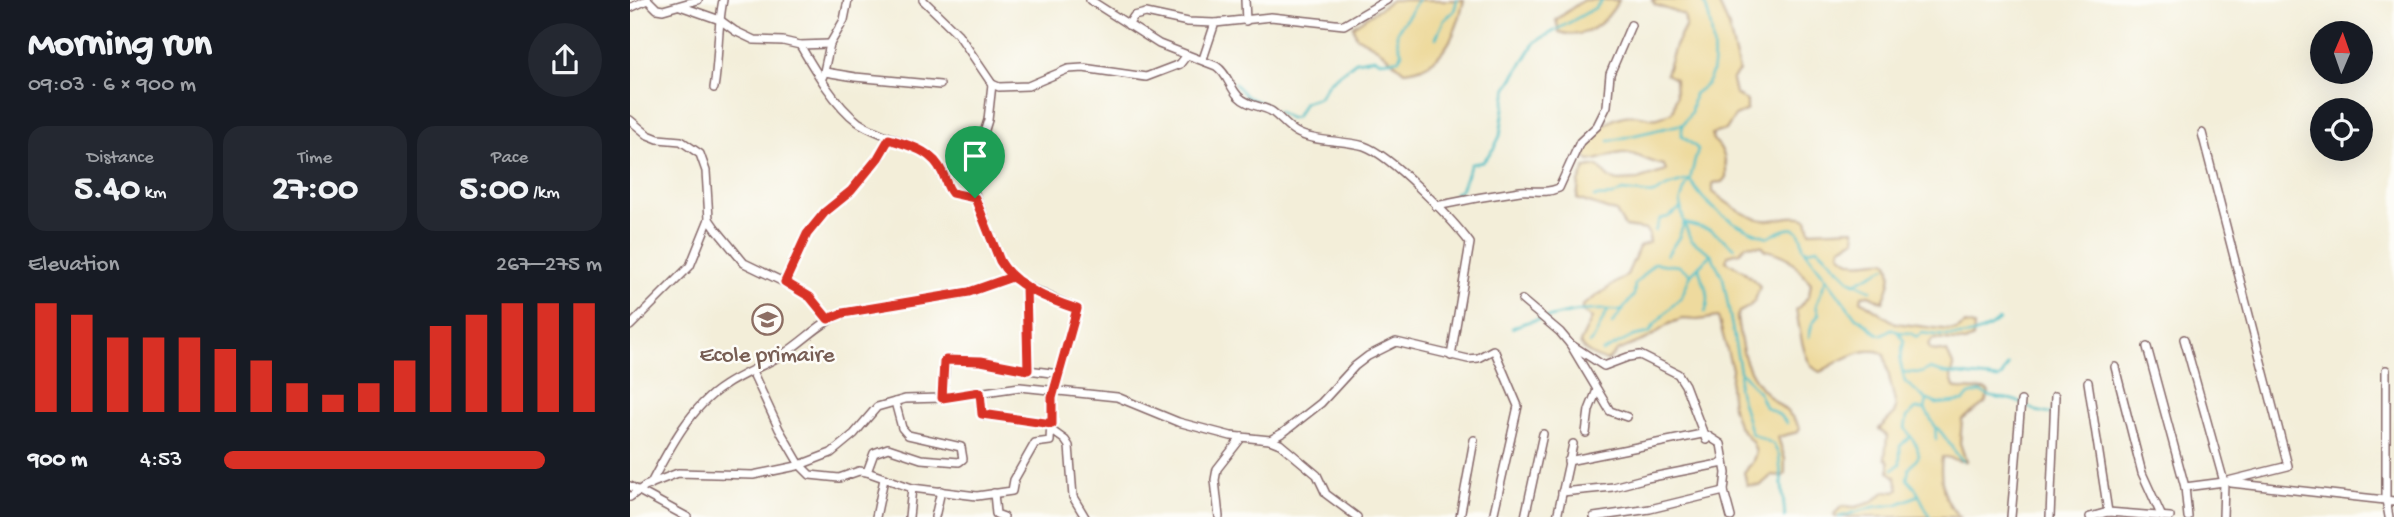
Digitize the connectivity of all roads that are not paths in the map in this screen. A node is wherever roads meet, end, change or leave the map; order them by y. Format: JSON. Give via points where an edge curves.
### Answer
{"nodes":[{"id":1,"x":648,"y":0,"type":"edge"},
{"id":2,"x":698,"y":0,"type":"edge"},
{"id":3,"x":723,"y":0,"type":"edge"},
{"id":4,"x":848,"y":0,"type":"edge"},
{"id":5,"x":923,"y":0,"type":"edge"},
{"id":6,"x":1090,"y":0,"type":"edge"},
{"id":7,"x":1245,"y":0,"type":"edge"},
{"id":8,"x":1387,"y":0,"type":"edge"},
{"id":9,"x":680,"y":6,"type":"junction"},
{"id":10,"x":630,"y":8,"type":"edge"},
{"id":11,"x":720,"y":20,"type":"junction"},
{"id":12,"x":1246,"y":21,"type":"junction"},
{"id":13,"x":1216,"y":23,"type":"junction"},
{"id":14,"x":1128,"y":25,"type":"junction"},
{"id":15,"x":1631,"y":25,"type":"dead end"},
{"id":16,"x":830,"y":44,"type":"junction"},
{"id":17,"x":800,"y":45,"type":"junction"},
{"id":18,"x":1187,"y":55,"type":"junction"},
{"id":19,"x":1203,"y":59,"type":"junction"},
{"id":20,"x":825,"y":72,"type":"junction"},
{"id":21,"x":822,"y":80,"type":"junction"},
{"id":22,"x":992,"y":84,"type":"junction"},
{"id":23,"x":940,"y":85,"type":"dead end"},
{"id":24,"x":714,"y":88,"type":"dead end"},
{"id":25,"x":630,"y":120,"type":"edge"},
{"id":26,"x":2202,"y":132,"type":"dead end"},
{"id":27,"x":889,"y":139,"type":"junction"},
{"id":28,"x":975,"y":198,"type":"junction"},
{"id":29,"x":1436,"y":206,"type":"junction"},
{"id":30,"x":709,"y":219,"type":"junction"},
{"id":31,"x":1012,"y":277,"type":"junction"},
{"id":32,"x":785,"y":282,"type":"junction"},
{"id":33,"x":1026,"y":286,"type":"junction"},
{"id":34,"x":1522,"y":300,"type":"dead end"},
{"id":35,"x":828,"y":319,"type":"junction"},
{"id":36,"x":630,"y":326,"type":"edge"},
{"id":37,"x":2183,"y":339,"type":"dead end"},
{"id":38,"x":1570,"y":344,"type":"junction"},
{"id":39,"x":2147,"y":347,"type":"dead end"},
{"id":40,"x":1451,"y":356,"type":"junction"},
{"id":41,"x":2115,"y":367,"type":"dead end"},
{"id":42,"x":1028,"y":370,"type":"junction"},
{"id":43,"x":2386,"y":370,"type":"dead end"},
{"id":44,"x":752,"y":371,"type":"junction"},
{"id":45,"x":1059,"y":374,"type":"junction"},
{"id":46,"x":2088,"y":382,"type":"dead end"},
{"id":47,"x":1597,"y":390,"type":"junction"},
{"id":48,"x":1053,"y":391,"type":"junction"},
{"id":49,"x":980,"y":392,"type":"junction"},
{"id":50,"x":2056,"y":396,"type":"dead end"},
{"id":51,"x":942,"y":398,"type":"junction"},
{"id":52,"x":2021,"y":401,"type":"dead end"},
{"id":53,"x":895,"y":402,"type":"junction"},
{"id":54,"x":1627,"y":417,"type":"dead end"},
{"id":55,"x":1051,"y":427,"type":"junction"},
{"id":56,"x":1586,"y":433,"type":"dead end"},
{"id":57,"x":1543,"y":434,"type":"dead end"},
{"id":58,"x":1704,"y":436,"type":"junction"},
{"id":59,"x":1242,"y":437,"type":"junction"},
{"id":60,"x":1269,"y":440,"type":"junction"},
{"id":61,"x":1474,"y":440,"type":"dead end"},
{"id":62,"x":1573,"y":444,"type":"dead end"},
{"id":63,"x":1568,"y":461,"type":"junction"},
{"id":64,"x":1724,"y":463,"type":"junction"},
{"id":65,"x":800,"y":465,"type":"junction"},
{"id":66,"x":867,"y":472,"type":"junction"},
{"id":67,"x":884,"y":479,"type":"junction"},
{"id":68,"x":2224,"y":482,"type":"junction"},
{"id":69,"x":650,"y":485,"type":"junction"},
{"id":70,"x":2185,"y":487,"type":"junction"},
{"id":71,"x":634,"y":488,"type":"edge"},
{"id":72,"x":912,"y":488,"type":"junction"},
{"id":73,"x":942,"y":491,"type":"junction"},
{"id":74,"x":1724,"y":491,"type":"junction"},
{"id":75,"x":1562,"y":492,"type":"junction"},
{"id":76,"x":994,"y":493,"type":"junction"},
{"id":77,"x":630,"y":497,"type":"edge"},
{"id":78,"x":2390,"y":501,"type":"edge"},
{"id":79,"x":2108,"y":512,"type":"junction"},
{"id":80,"x":687,"y":517,"type":"edge"},
{"id":81,"x":876,"y":517,"type":"edge"},
{"id":82,"x":909,"y":517,"type":"edge"},
{"id":83,"x":935,"y":517,"type":"edge"},
{"id":84,"x":1004,"y":517,"type":"edge"},
{"id":85,"x":1085,"y":517,"type":"edge"},
{"id":86,"x":1219,"y":517,"type":"edge"},
{"id":87,"x":1357,"y":517,"type":"edge"},
{"id":88,"x":1460,"y":517,"type":"edge"},
{"id":89,"x":1493,"y":517,"type":"edge"},
{"id":90,"x":1525,"y":517,"type":"edge"},
{"id":91,"x":1557,"y":517,"type":"edge"},
{"id":92,"x":1594,"y":517,"type":"edge"},
{"id":93,"x":1731,"y":517,"type":"edge"},
{"id":94,"x":2011,"y":517,"type":"edge"},
{"id":95,"x":2050,"y":517,"type":"edge"},
{"id":96,"x":2090,"y":517,"type":"edge"},
{"id":97,"x":2162,"y":517,"type":"edge"},
{"id":98,"x":2170,"y":517,"type":"edge"},
{"id":99,"x":2188,"y":517,"type":"edge"},
{"id":100,"x":2223,"y":517,"type":"edge"},
{"id":101,"x":2389,"y":517,"type":"edge"}],
"edges":[{"from":1,"to":9,"type":"street","via":[[657,9]]},
{"from":1,"to":10,"type":"street"},
{"from":2,"to":9,"type":"street"},
{"from":3,"to":11,"type":"street"},
{"from":4,"to":16,"type":"street","via":[[844,20]]},
{"from":5,"to":22,"type":"street","via":[[958,34]]},
{"from":6,"to":14,"type":"street"},
{"from":7,"to":12,"type":"street"},
{"from":8,"to":12,"type":"street","via":[[1344,25],[1271,17]]},
{"from":9,"to":11,"type":"street"},
{"from":11,"to":17,"type":"street","via":[[754,40]]},
{"from":11,"to":24,"type":"street"},
{"from":12,"to":13,"type":"street"},
{"from":13,"to":14,"type":"street","via":[[1146,13],[1134,16]]},
{"from":13,"to":19,"type":"street"},
{"from":14,"to":18,"type":"street"},
{"from":15,"to":29,"type":"street","via":[[1609,74],[1607,106],[1597,126],[1580,142],[1559,188]]},
{"from":16,"to":17,"type":"street"},
{"from":16,"to":20,"type":"street"},
{"from":17,"to":21,"type":"street"},
{"from":18,"to":19,"type":"street"},
{"from":18,"to":22,"type":"street","via":[[1180,64],[1146,77],[1083,68],[1028,86]]},
{"from":19,"to":29,"type":"street","via":[[1224,72],[1247,104],[1271,111],[1297,133],[1378,152]]},
{"from":20,"to":21,"type":"street"},
{"from":20,"to":23,"type":"street"},
{"from":21,"to":27,"type":"street","via":[[857,121]]},
{"from":22,"to":28,"type":"street","via":[[988,120],[973,168]]},
{"from":25,"to":30,"type":"street","via":[[648,135],[681,141],[700,154],[706,171]]},
{"from":26,"to":68,"type":"street","via":[[2288,466]]},
{"from":27,"to":28,"type":"street","via":[[933,158],[952,193]]},
{"from":27,"to":32,"type":"street","via":[[851,191],[807,234]]},
{"from":28,"to":31,"type":"street","via":[[1000,261]]},
{"from":29,"to":40,"type":"street","via":[[1470,243]]},
{"from":30,"to":32,"type":"street","via":[[744,263]]},
{"from":30,"to":36,"type":"street","via":[[690,266]]},
{"from":31,"to":33,"type":"street"},
{"from":31,"to":35,"type":"street","via":[[969,292]]},
{"from":32,"to":35,"type":"street","via":[[810,297]]},
{"from":33,"to":42,"type":"street"},
{"from":33,"to":45,"type":"street","via":[[1077,309]]},
{"from":34,"to":38,"type":"street"},
{"from":35,"to":44,"type":"street","via":[[794,347]]},
{"from":37,"to":68,"type":"street"},
{"from":38,"to":47,"type":"street"},
{"from":38,"to":58,"type":"street","via":[[1604,366],[1640,355],[1678,374]]},
{"from":39,"to":70,"type":"street"},
{"from":40,"to":60,"type":"street","via":[[1396,342],[1354,366],[1321,403]]},
{"from":40,"to":89,"type":"street","via":[[1478,358],[1495,352],[1518,406]]},
{"from":41,"to":97,"type":"street","via":[[2142,472]]},
{"from":42,"to":45,"type":"street"},
{"from":42,"to":51,"type":"street","via":[[946,360]]},
{"from":43,"to":78,"type":"street"},
{"from":44,"to":65,"type":"street"},
{"from":44,"to":69,"type":"street","via":[[722,387],[696,410]]},
{"from":45,"to":48,"type":"street"},
{"from":46,"to":79,"type":"street"},
{"from":47,"to":54,"type":"street","via":[[1610,411]]},
{"from":47,"to":56,"type":"street"},
{"from":48,"to":49,"type":"street","via":[[1020,387]]},
{"from":48,"to":55,"type":"street"},
{"from":48,"to":59,"type":"street","via":[[1117,397],[1178,422]]},
{"from":49,"to":51,"type":"street"},
{"from":49,"to":55,"type":"street","via":[[982,414]]},
{"from":50,"to":95,"type":"street"},
{"from":51,"to":53,"type":"street"},
{"from":52,"to":94,"type":"street"},
{"from":53,"to":65,"type":"street","via":[[870,412],[854,434],[831,453]]},
{"from":53,"to":66,"type":"street","via":[[908,435],[961,446],[963,459],[928,460],[884,448],[874,453]]},
{"from":55,"to":76,"type":"street","via":[[1049,442],[1035,443],[1012,490]]},
{"from":55,"to":85,"type":"street","via":[[1069,446],[1073,497]]},
{"from":57,"to":90,"type":"street"},
{"from":58,"to":63,"type":"street"},
{"from":58,"to":64,"type":"street","via":[[1721,444]]},
{"from":59,"to":60,"type":"street"},
{"from":59,"to":86,"type":"street","via":[[1217,469]]},
{"from":60,"to":87,"type":"street","via":[[1317,475],[1326,494]]},
{"from":61,"to":88,"type":"street"},
{"from":62,"to":63,"type":"street"},
{"from":63,"to":75,"type":"street"},
{"from":64,"to":74,"type":"street"},
{"from":64,"to":75,"type":"street","via":[[1613,487]]},
{"from":65,"to":66,"type":"street","via":[[810,475],[828,478]]},
{"from":65,"to":69,"type":"street","via":[[753,475],[678,474]]},
{"from":66,"to":67,"type":"street"},
{"from":67,"to":72,"type":"street"},
{"from":67,"to":81,"type":"street"},
{"from":68,"to":70,"type":"street"},
{"from":68,"to":78,"type":"street"},
{"from":68,"to":100,"type":"street"},
{"from":69,"to":71,"type":"street"},
{"from":70,"to":99,"type":"street"},
{"from":71,"to":77,"type":"street"},
{"from":71,"to":80,"type":"street"},
{"from":72,"to":73,"type":"street"},
{"from":72,"to":82,"type":"street"},
{"from":73,"to":76,"type":"street","via":[[977,496]]},
{"from":73,"to":83,"type":"street"},
{"from":74,"to":92,"type":"street"},
{"from":74,"to":93,"type":"street"},
{"from":75,"to":91,"type":"street"},
{"from":76,"to":84,"type":"street","via":[[996,514]]},
{"from":78,"to":101,"type":"street"},
{"from":79,"to":96,"type":"street"},
{"from":79,"to":97,"type":"street"},
{"from":97,"to":98,"type":"street"}]}
